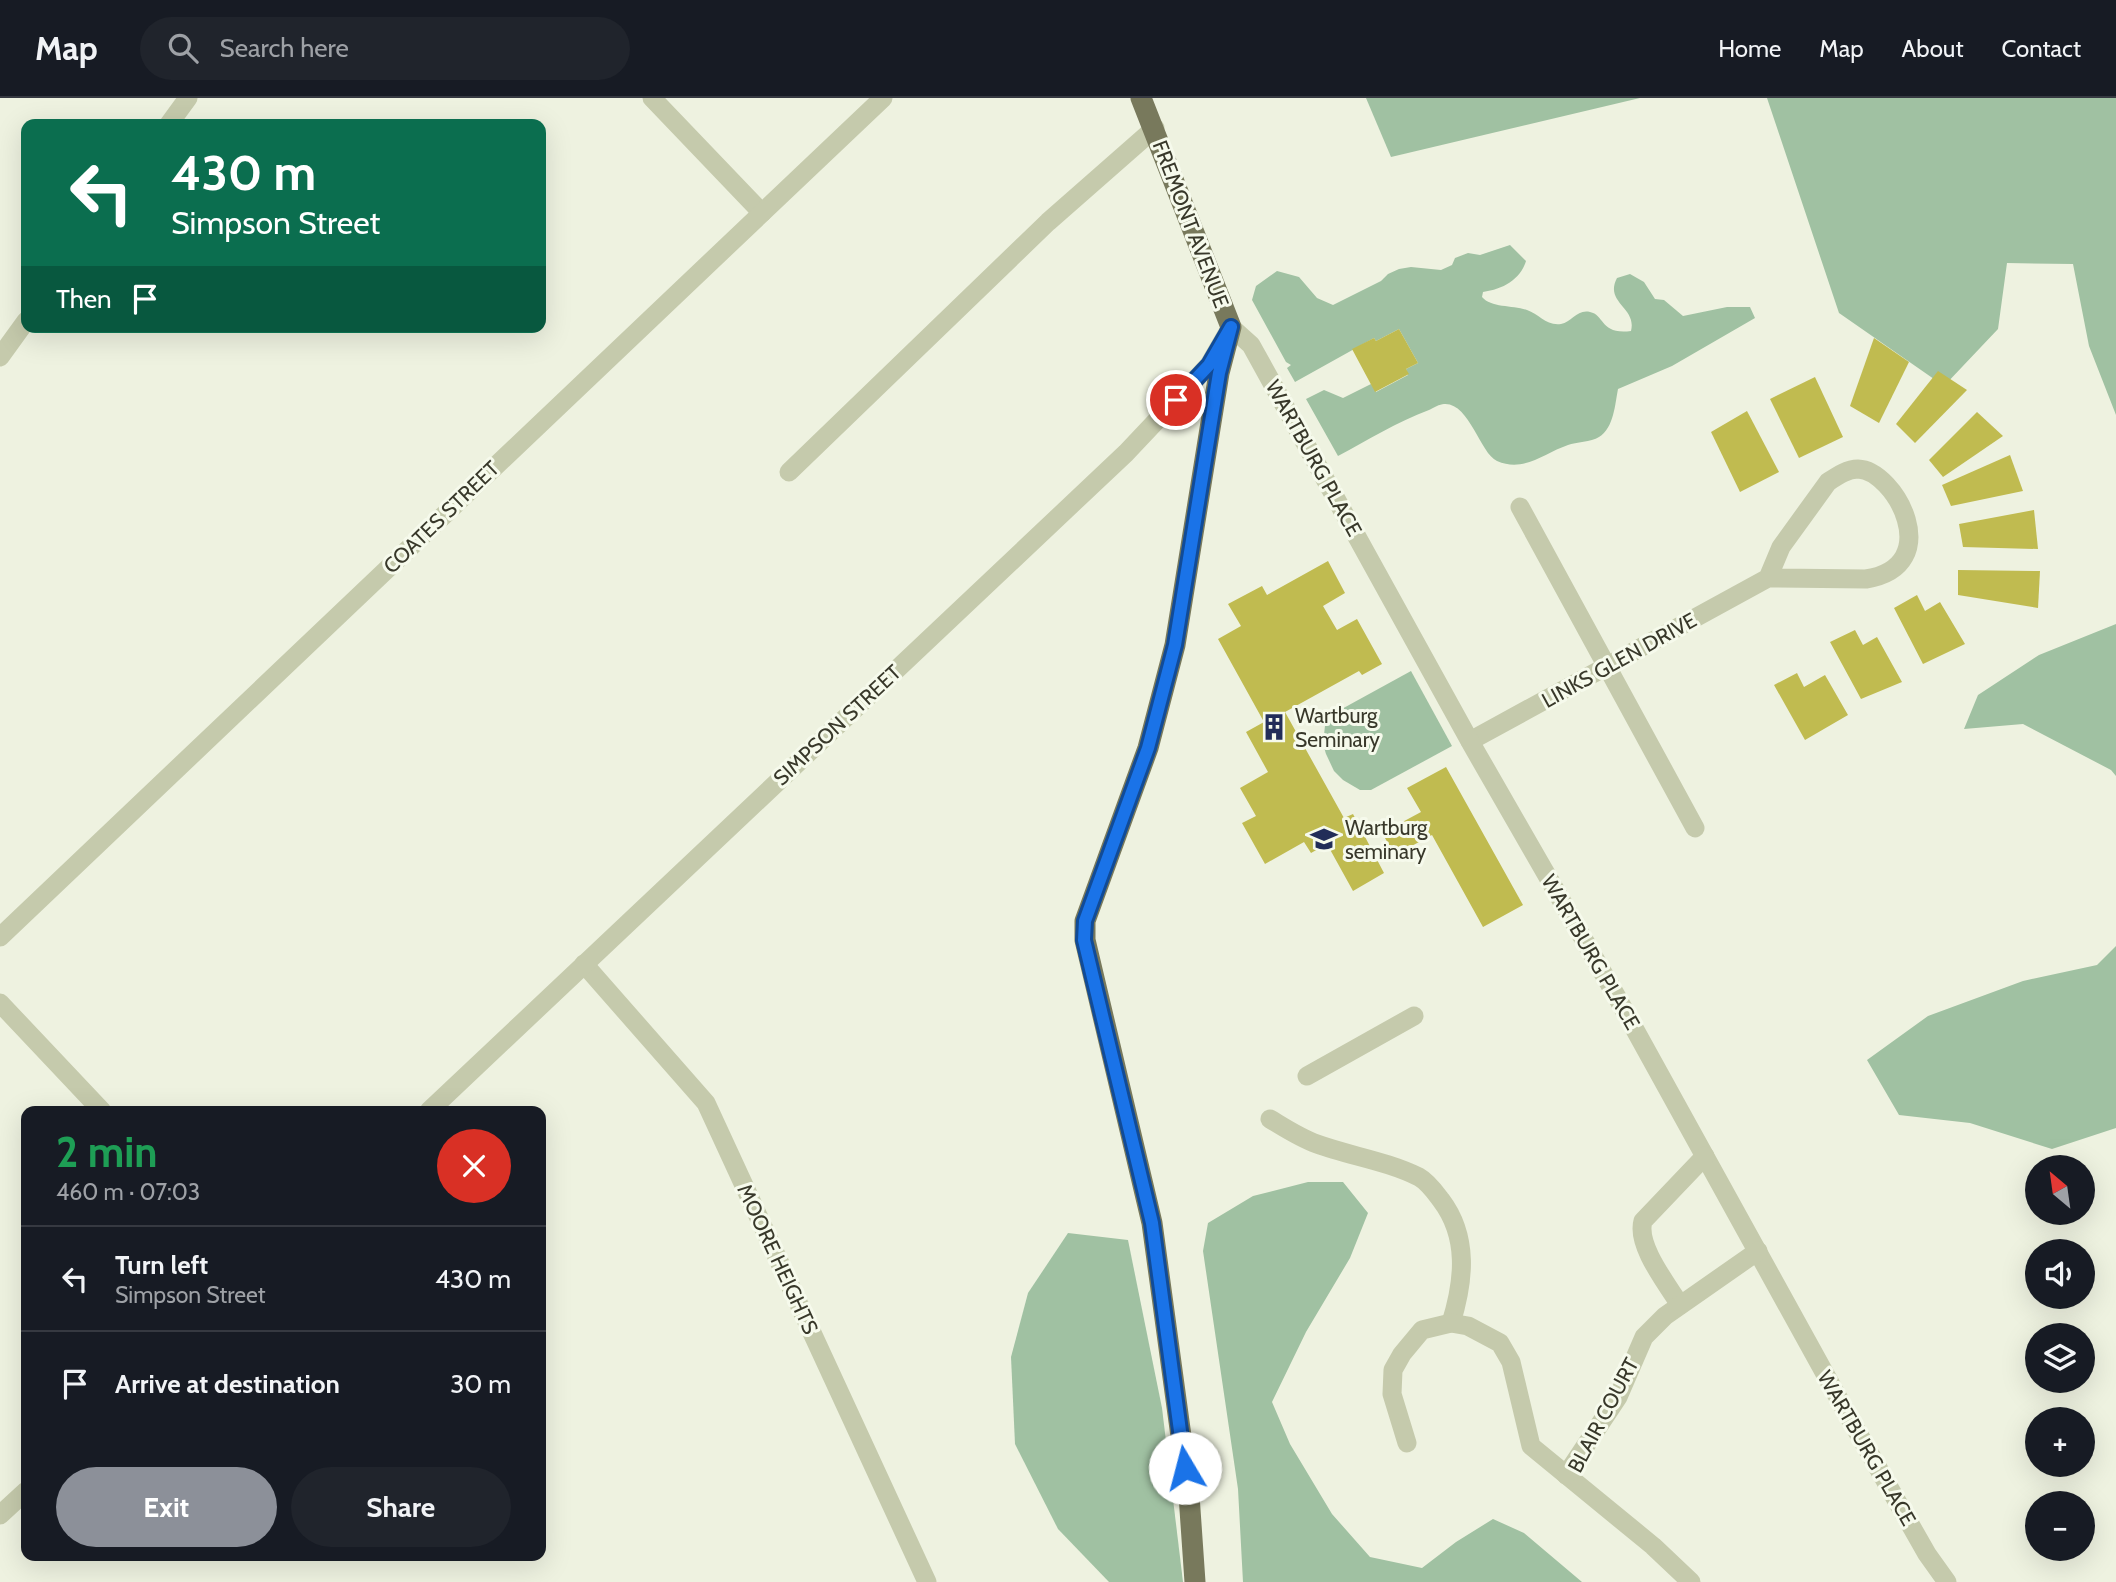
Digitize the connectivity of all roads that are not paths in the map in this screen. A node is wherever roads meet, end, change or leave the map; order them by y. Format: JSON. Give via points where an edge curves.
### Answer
{"nodes":[{"id":1,"x":188,"y":98,"type":"edge"},
{"id":2,"x":652,"y":98,"type":"edge"},
{"id":3,"x":883,"y":98,"type":"edge"},
{"id":4,"x":1141,"y":98,"type":"edge"},
{"id":5,"x":173,"y":119,"type":"edge"},
{"id":6,"x":1155,"y":128,"type":"junction"},
{"id":7,"x":762,"y":213,"type":"junction"},
{"id":8,"x":1231,"y":327,"type":"junction"},
{"id":9,"x":21,"y":328,"type":"edge"},
{"id":10,"x":0,"y":357,"type":"edge"},
{"id":11,"x":789,"y":472,"type":"dead end"},
{"id":12,"x":1520,"y":508,"type":"dead end"},
{"id":13,"x":1768,"y":578,"type":"junction"},
{"id":14,"x":1607,"y":667,"type":"junction"},
{"id":15,"x":1470,"y":741,"type":"junction"},
{"id":16,"x":1695,"y":828,"type":"dead end"},
{"id":17,"x":0,"y":937,"type":"edge"},
{"id":18,"x":584,"y":964,"type":"junction"},
{"id":19,"x":0,"y":1003,"type":"edge"},
{"id":20,"x":1414,"y":1016,"type":"dead end"},
{"id":21,"x":1307,"y":1076,"type":"dead end"},
{"id":22,"x":97,"y":1106,"type":"edge"},
{"id":23,"x":434,"y":1106,"type":"edge"},
{"id":24,"x":1270,"y":1119,"type":"dead end"},
{"id":25,"x":1704,"y":1156,"type":"junction"},
{"id":26,"x":1758,"y":1251,"type":"junction"},
{"id":27,"x":1680,"y":1305,"type":"junction"},
{"id":28,"x":1451,"y":1323,"type":"junction"},
{"id":29,"x":1407,"y":1443,"type":"dead end"},
{"id":30,"x":1566,"y":1475,"type":"junction"},
{"id":31,"x":21,"y":1496,"type":"edge"},
{"id":32,"x":0,"y":1515,"type":"edge"},
{"id":33,"x":927,"y":1582,"type":"edge"},
{"id":34,"x":1195,"y":1582,"type":"edge"},
{"id":35,"x":1691,"y":1582,"type":"edge"},
{"id":36,"x":1947,"y":1582,"type":"edge"}],
"edges":[{"from":1,"to":5,"type":"street"},
{"from":2,"to":7,"type":"street"},
{"from":3,"to":7,"type":"street","name":"COATES STREET"},
{"from":4,"to":6,"type":"main road","name":"FREMONT AVENUE"},
{"from":6,"to":8,"type":"main road","name":"FREMONT AVENUE"},
{"from":6,"to":11,"type":"street","via":[[1048,222]]},
{"from":7,"to":17,"type":"street","name":"COATES STREET"},
{"from":8,"to":15,"type":"street","name":"WARTBURG PLACE","via":[[1251,345]]},
{"from":8,"to":18,"type":"street","name":"SIMPSON STREET","via":[[1209,365],[1126,453]]},
{"from":8,"to":34,"type":"main road","name":"FREMONT AVENUE","via":[[1219,373],[1175,645],[1148,748],[1085,921],[1084,940],[1152,1223],[1189,1495]]},
{"from":9,"to":10,"type":"street"},
{"from":12,"to":14,"type":"street"},
{"from":13,"to":13,"type":"street","name":"LINKS GLEN DRIVE","via":[[1781,547],[1838,475],[1866,470],[1897,499],[1909,540],[1908,553],[1895,570],[1866,579]]},
{"from":13,"to":14,"type":"street","name":"LINKS GLEN DRIVE"},
{"from":14,"to":15,"type":"street","name":"LINKS GLEN DRIVE"},
{"from":14,"to":16,"type":"street"},
{"from":15,"to":25,"type":"street","name":"WARTBURG PLACE"},
{"from":18,"to":23,"type":"street","name":"SIMPSON STREET"},
{"from":18,"to":33,"type":"street","name":"MOORE HEIGHTS","via":[[706,1103]]},
{"from":19,"to":22,"type":"street"},
{"from":20,"to":21,"type":"street"},
{"from":24,"to":28,"type":"street","via":[[1316,1143],[1422,1178],[1435,1192],[1447,1208],[1462,1248],[1463,1274]]},
{"from":25,"to":26,"type":"street","name":"WARTBURG PLACE"},
{"from":25,"to":27,"type":"street","via":[[1640,1229],[1642,1241]]},
{"from":26,"to":27,"type":"street","name":"BLAIR COURT"},
{"from":26,"to":36,"type":"street","name":"WARTBURG PLACE"},
{"from":27,"to":30,"type":"street","name":"BLAIR COURT","via":[[1644,1337],[1618,1397]]},
{"from":28,"to":29,"type":"street","via":[[1422,1330],[1394,1370],[1392,1394]]},
{"from":28,"to":30,"type":"street","via":[[1468,1326],[1500,1343],[1511,1362],[1531,1446]]},
{"from":30,"to":35,"type":"street","name":"BLAIR COURT"},
{"from":31,"to":32,"type":"street"}]}
